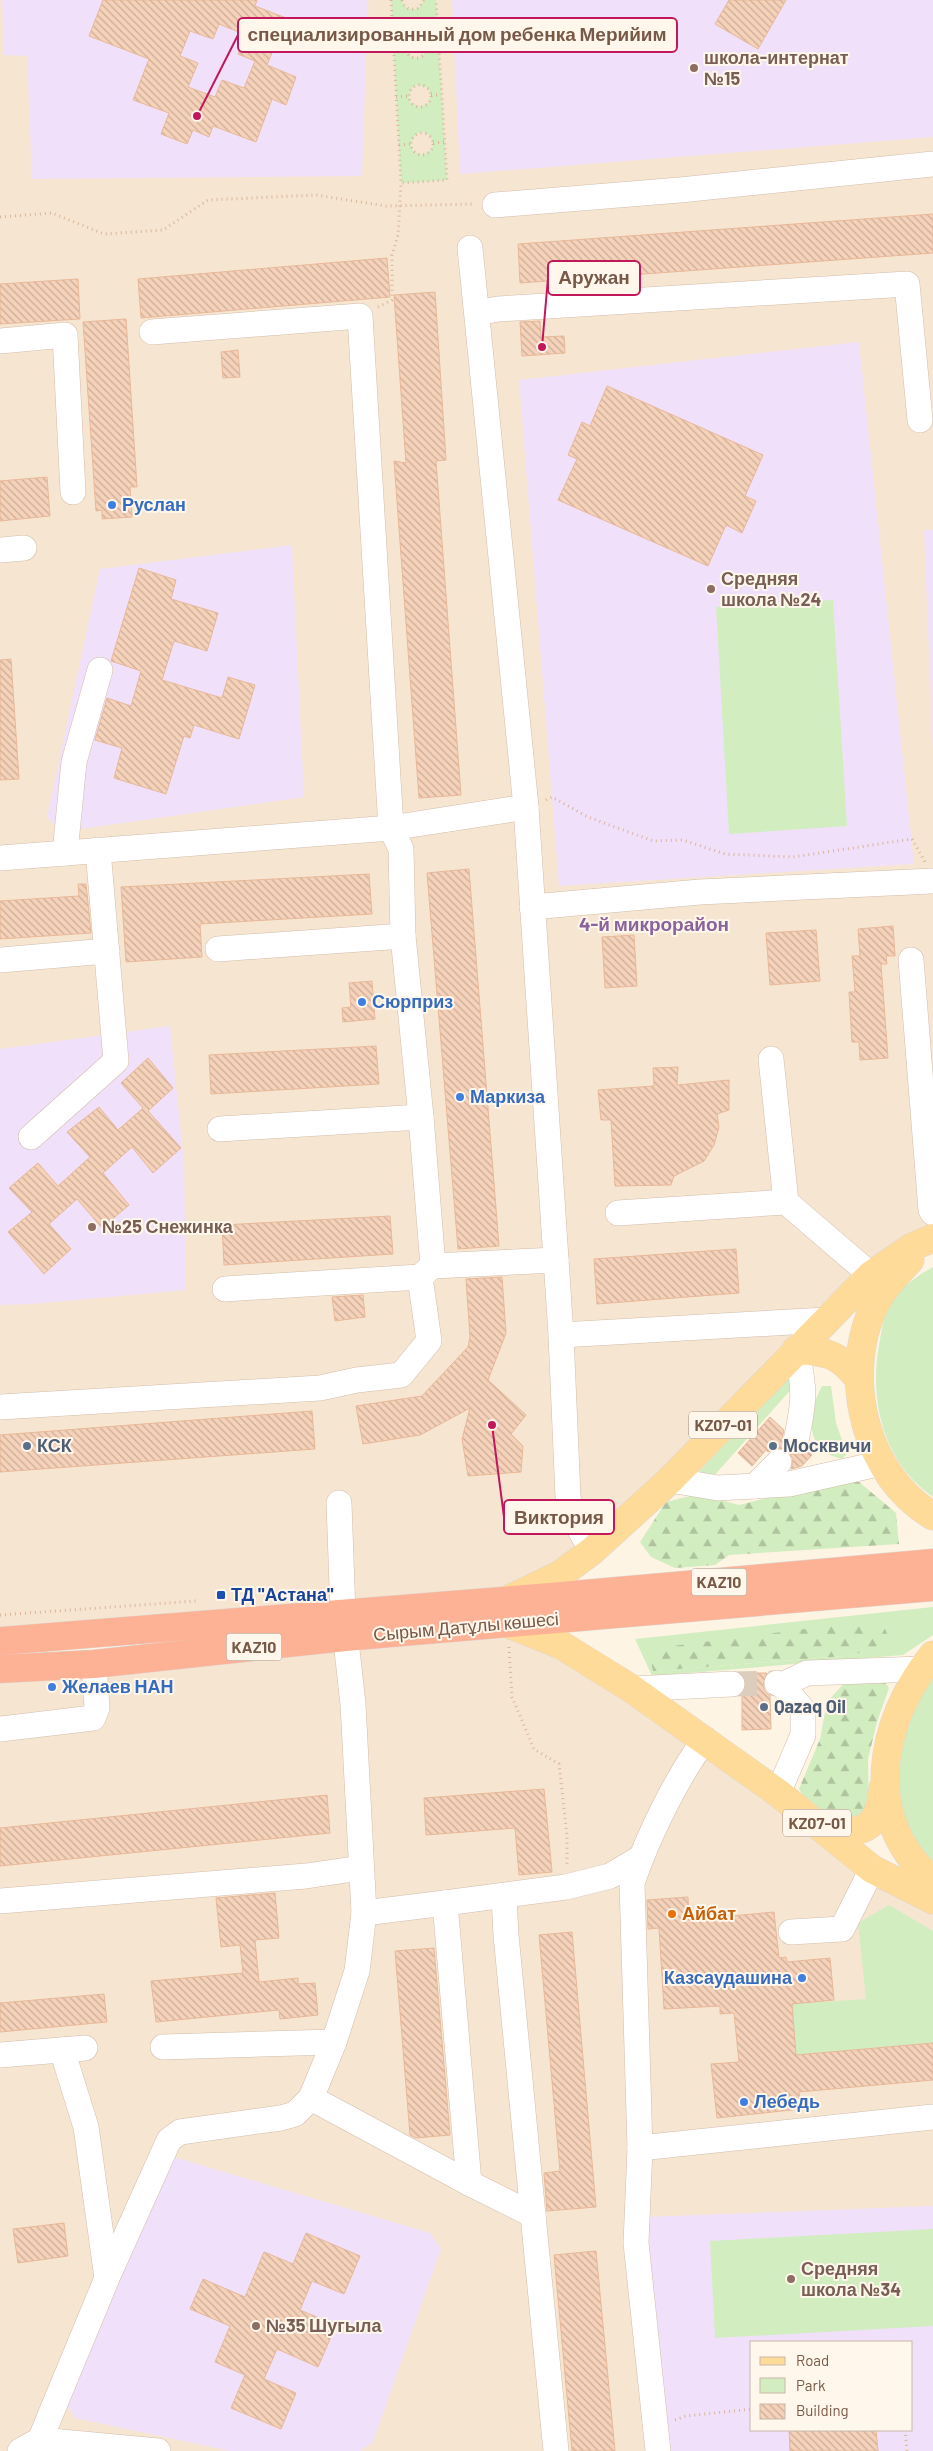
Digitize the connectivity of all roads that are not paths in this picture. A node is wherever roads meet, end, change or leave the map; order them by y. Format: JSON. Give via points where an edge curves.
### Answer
{"nodes":[{"id":1,"x":933,"y":164,"type":"edge"},
{"id":2,"x":495,"y":205,"type":"road end"},
{"id":3,"x":470,"y":248,"type":"dead end"},
{"id":4,"x":477,"y":314,"type":"junction"},
{"id":5,"x":152,"y":332,"type":"dead end"},
{"id":6,"x":0,"y":341,"type":"edge"},
{"id":7,"x":920,"y":420,"type":"dead end"},
{"id":8,"x":73,"y":492,"type":"dead end"},
{"id":9,"x":100,"y":670,"type":"dead end"},
{"id":10,"x":526,"y":807,"type":"junction"},
{"id":11,"x":391,"y":828,"type":"junction"},
{"id":12,"x":98,"y":850,"type":"junction"},
{"id":13,"x":65,"y":853,"type":"junction"},
{"id":14,"x":0,"y":858,"type":"edge"},
{"id":15,"x":932,"y":881,"type":"edge"},
{"id":16,"x":532,"y":906,"type":"junction"},
{"id":17,"x":403,"y":936,"type":"junction"},
{"id":18,"x":218,"y":949,"type":"dead end"},
{"id":19,"x":106,"y":951,"type":"junction"},
{"id":20,"x":0,"y":960,"type":"edge"},
{"id":21,"x":911,"y":960,"type":"dead end"},
{"id":22,"x":771,"y":1059,"type":"dead end"},
{"id":23,"x":421,"y":1117,"type":"junction"},
{"id":24,"x":220,"y":1129,"type":"dead end"},
{"id":25,"x":32,"y":1137,"type":"dead end"},
{"id":26,"x":930,"y":1148,"type":"edge"},
{"id":27,"x":786,"y":1202,"type":"junction"},
{"id":28,"x":932,"y":1211,"type":"edge"},
{"id":29,"x":618,"y":1213,"type":"dead end"},
{"id":30,"x":933,"y":1238,"type":"edge"},
{"id":31,"x":933,"y":1243,"type":"edge"},
{"id":32,"x":556,"y":1260,"type":"junction"},
{"id":33,"x":426,"y":1271,"type":"junction"},
{"id":34,"x":871,"y":1275,"type":"junction"},
{"id":35,"x":225,"y":1289,"type":"dead end"},
{"id":36,"x":826,"y":1320,"type":"junction"},
{"id":37,"x":561,"y":1335,"type":"junction"},
{"id":38,"x":796,"y":1350,"type":"junction"},
{"id":39,"x":858,"y":1378,"type":"junction"},
{"id":40,"x":0,"y":1407,"type":"edge"},
{"id":41,"x":796,"y":1441,"type":"dead end"},
{"id":42,"x":779,"y":1462,"type":"dead end"},
{"id":43,"x":882,"y":1463,"type":"junction"},
{"id":44,"x":670,"y":1480,"type":"junction"},
{"id":45,"x":756,"y":1486,"type":"junction"},
{"id":46,"x":339,"y":1503,"type":"dead end"},
{"id":47,"x":933,"y":1516,"type":"edge"},
{"id":48,"x":592,"y":1551,"type":"junction"},
{"id":49,"x":933,"y":1563,"type":"edge"},
{"id":50,"x":933,"y":1587,"type":"edge"},
{"id":51,"x":506,"y":1612,"type":"junction"},
{"id":52,"x":344,"y":1626,"type":"junction"},
{"id":53,"x":0,"y":1641,"type":"edge"},
{"id":54,"x":927,"y":1662,"type":"edge"},
{"id":55,"x":94,"y":1664,"type":"junction"},
{"id":56,"x":0,"y":1669,"type":"edge"},
{"id":57,"x":732,"y":1684,"type":"tunnel mouth"},
{"id":58,"x":632,"y":1689,"type":"junction"},
{"id":59,"x":0,"y":1729,"type":"edge"},
{"id":60,"x":705,"y":1739,"type":"junction"},
{"id":61,"x":884,"y":1782,"type":"junction"},
{"id":62,"x":778,"y":1793,"type":"junction"},
{"id":63,"x":823,"y":1828,"type":"junction"},
{"id":64,"x":640,"y":1858,"type":"junction"},
{"id":65,"x":361,"y":1868,"type":"junction"},
{"id":66,"x":872,"y":1869,"type":"junction"},
{"id":67,"x":933,"y":1881,"type":"edge"},
{"id":68,"x":504,"y":1897,"type":"junction"},
{"id":69,"x":933,"y":1900,"type":"edge"},
{"id":70,"x":0,"y":1902,"type":"edge"},
{"id":71,"x":445,"y":1903,"type":"junction"},
{"id":72,"x":364,"y":1913,"type":"junction"},
{"id":73,"x":791,"y":1932,"type":"dead end"},
{"id":74,"x":334,"y":2042,"type":"junction"},
{"id":75,"x":163,"y":2047,"type":"dead end"},
{"id":76,"x":0,"y":2056,"type":"edge"},
{"id":77,"x":311,"y":2098,"type":"junction"},
{"id":78,"x":933,"y":2117,"type":"edge"},
{"id":79,"x":640,"y":2148,"type":"junction"},
{"id":80,"x":469,"y":2183,"type":"junction"},
{"id":81,"x":533,"y":2215,"type":"junction"},
{"id":82,"x":107,"y":2278,"type":"junction"},
{"id":83,"x":657,"y":2440,"type":"edge"},
{"id":84,"x":47,"y":2446,"type":"edge"},
{"id":85,"x":129,"y":2449,"type":"edge"},
{"id":86,"x":158,"y":2451,"type":"edge"},
{"id":87,"x":556,"y":2451,"type":"edge"}],
"edges":[{"from":1,"to":2,"type":"street"},
{"from":3,"to":4,"type":"street"},
{"from":4,"to":7,"type":"street","via":[[498,309],[907,284]]},
{"from":4,"to":10,"type":"street"},
{"from":5,"to":11,"type":"street","via":[[360,316]]},
{"from":6,"to":8,"type":"street","via":[[64,336]]},
{"from":9,"to":13,"type":"street","via":[[74,762]]},
{"from":10,"to":11,"type":"street"},
{"from":10,"to":16,"type":"street"},
{"from":11,"to":12,"type":"street"},
{"from":11,"to":17,"type":"street","via":[[400,849]]},
{"from":12,"to":13,"type":"street"},
{"from":12,"to":19,"type":"street"},
{"from":13,"to":14,"type":"street"},
{"from":15,"to":16,"type":"street","via":[[700,892]]},
{"from":16,"to":32,"type":"street"},
{"from":17,"to":18,"type":"street"},
{"from":17,"to":23,"type":"street"},
{"from":19,"to":20,"type":"street"},
{"from":19,"to":25,"type":"street","via":[[116,1061]]},
{"from":21,"to":26,"type":"street"},
{"from":22,"to":27,"type":"street"},
{"from":23,"to":24,"type":"street"},
{"from":23,"to":33,"type":"street"},
{"from":26,"to":28,"type":"street"},
{"from":27,"to":29,"type":"street"},
{"from":27,"to":34,"type":"street"},
{"from":30,"to":34,"type":"main road","number":"KZ07-01","via":[[912,1247]]},
{"from":31,"to":39,"type":"main road","via":[[909,1261],[887,1285],[872,1311],[861,1342]]},
{"from":32,"to":33,"type":"street"},
{"from":32,"to":37,"type":"street"},
{"from":33,"to":35,"type":"street"},
{"from":33,"to":40,"type":"street","via":[[429,1341],[400,1375],[320,1388]]},
{"from":34,"to":36,"type":"main road","number":"KZ07-01"},
{"from":36,"to":37,"type":"street"},
{"from":36,"to":38,"type":"main road","number":"KZ07-01"},
{"from":37,"to":48,"type":"street","via":[[568,1497],[572,1516]]},
{"from":38,"to":39,"type":"main road","via":[[834,1355]]},
{"from":38,"to":41,"type":"street","via":[[804,1379]]},
{"from":38,"to":44,"type":"main road","number":"KZ07-01"},
{"from":39,"to":43,"type":"main road","via":[[861,1410]]},
{"from":42,"to":45,"type":"street"},
{"from":43,"to":45,"type":"street","via":[[789,1484]]},
{"from":43,"to":47,"type":"main road","via":[[904,1493]]},
{"from":44,"to":45,"type":"street","via":[[718,1488]]},
{"from":44,"to":48,"type":"main road","number":"KZ07-01"},
{"from":46,"to":52,"type":"street"},
{"from":48,"to":51,"type":"main road","number":"KZ07-01"},
{"from":49,"to":51,"type":"highway","name":"Сырым Датұлы көшесі","number":"KAZ10"},
{"from":50,"to":51,"type":"highway","name":"Сырым Датұлы көшесі","number":"KAZ10"},
{"from":51,"to":52,"type":"highway","name":"Сырым Датұлы көшесі","number":"KAZ10"},
{"from":51,"to":58,"type":"main road","number":"KZ07-01"},
{"from":52,"to":53,"type":"highway","name":"Сырым Датұлы көшесі","number":"KAZ10"},
{"from":52,"to":55,"type":"highway","name":"Сырым Датұлы көшесі","number":"KAZ10"},
{"from":52,"to":65,"type":"street","via":[[353,1704]]},
{"from":54,"to":61,"type":"main road","via":[[896,1716],[888,1746]]},
{"from":54,"to":62,"type":"street","via":[[807,1673],[779,1684],[803,1710],[803,1735]]},
{"from":55,"to":56,"type":"highway","name":"Сырым Датұлы көшесі","number":"KAZ10"},
{"from":55,"to":59,"type":"street","via":[[97,1708],[93,1718]]},
{"from":57,"to":58,"type":"street"},
{"from":58,"to":60,"type":"main road","number":"KZ07-01"},
{"from":60,"to":62,"type":"main road","number":"KZ07-01"},
{"from":60,"to":64,"type":"street","via":[[690,1760]]},
{"from":61,"to":63,"type":"main road","via":[[879,1810],[864,1830],[849,1833]]},
{"from":61,"to":67,"type":"main road","via":[[890,1818],[901,1844],[918,1868]]},
{"from":62,"to":63,"type":"main road","number":"KZ07-01"},
{"from":63,"to":66,"type":"main road","number":"KZ07-01"},
{"from":64,"to":68,"type":"street","via":[[610,1876],[566,1888]]},
{"from":64,"to":79,"type":"street","via":[[632,1883]]},
{"from":65,"to":70,"type":"street","via":[[306,1876]]},
{"from":65,"to":72,"type":"street"},
{"from":66,"to":69,"type":"main road","number":"KZ07-01"},
{"from":66,"to":73,"type":"street","via":[[842,1929]]},
{"from":68,"to":71,"type":"street"},
{"from":68,"to":81,"type":"street"},
{"from":71,"to":72,"type":"street"},
{"from":71,"to":80,"type":"street"},
{"from":72,"to":74,"type":"street","via":[[357,1971]]},
{"from":74,"to":75,"type":"street"},
{"from":74,"to":77,"type":"street"},
{"from":76,"to":82,"type":"street","via":[[74,2049]]},
{"from":77,"to":80,"type":"street"},
{"from":77,"to":82,"type":"street","via":[[295,2114],[180,2132],[169,2140]]},
{"from":78,"to":79,"type":"street"},
{"from":79,"to":83,"type":"street","via":[[636,2243]]},
{"from":80,"to":81,"type":"street"},
{"from":81,"to":87,"type":"street"},
{"from":82,"to":84,"type":"street"},
{"from":84,"to":85,"type":"street"},
{"from":85,"to":86,"type":"street"}]}
